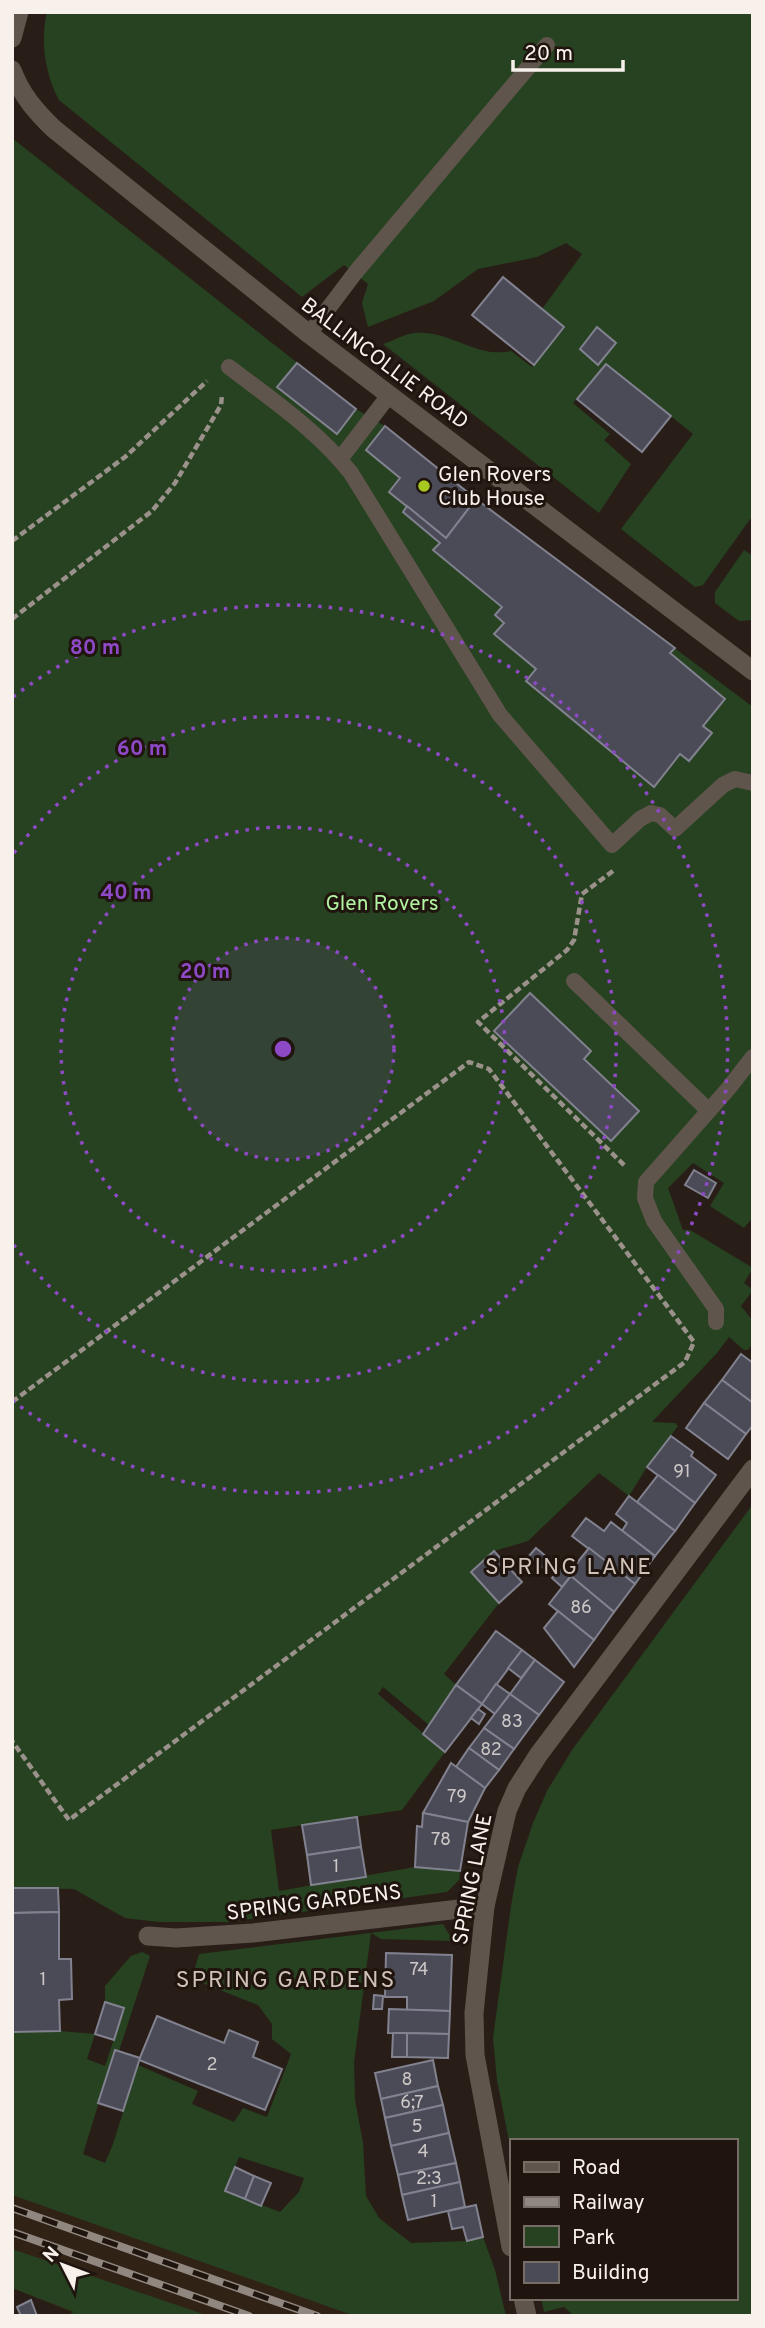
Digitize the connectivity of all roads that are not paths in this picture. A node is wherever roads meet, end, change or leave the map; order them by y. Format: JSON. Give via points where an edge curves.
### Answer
{"nodes":[{"id":1,"x":19,"y":12,"type":"edge"},
{"id":2,"x":12,"y":38,"type":"edge"},
{"id":3,"x":547,"y":45,"type":"dead end"},
{"id":4,"x":12,"y":70,"type":"edge"},
{"id":5,"x":309,"y":334,"type":"junction"},
{"id":6,"x":229,"y":367,"type":"road end"},
{"id":7,"x":390,"y":394,"type":"junction"},
{"id":8,"x":340,"y":459,"type":"junction"},
{"id":9,"x":753,"y":671,"type":"edge"},
{"id":10,"x":753,"y":783,"type":"edge"},
{"id":11,"x":574,"y":981,"type":"dead end"},
{"id":12,"x":753,"y":1057,"type":"edge"},
{"id":13,"x":708,"y":1110,"type":"junction"},
{"id":14,"x":716,"y":1322,"type":"dead end"},
{"id":15,"x":753,"y":1469,"type":"edge"},
{"id":16,"x":485,"y":1906,"type":"junction"},
{"id":17,"x":148,"y":1936,"type":"dead end"},
{"id":18,"x":510,"y":2242,"type":"edge"}],
"edges":[{"from":1,"to":2,"type":"street"},
{"from":3,"to":5,"type":"lane"},
{"from":4,"to":5,"type":"street","name":"BALLINCOLLIE ROAD","via":[[33,109],[54,129]]},
{"from":5,"to":7,"type":"street","name":"BALLINCOLLIE ROAD"},
{"from":6,"to":8,"type":"lane"},
{"from":7,"to":8,"type":"lane"},
{"from":7,"to":9,"type":"street","name":"BALLINCOLLIE ROAD"},
{"from":8,"to":10,"type":"lane","via":[[500,715],[612,845],[651,813],[675,829],[723,785],[735,779]]},
{"from":11,"to":13,"type":"lane"},
{"from":12,"to":13,"type":"lane"},
{"from":13,"to":14,"type":"lane","via":[[646,1182],[645,1198],[654,1221],[716,1309]]},
{"from":15,"to":16,"type":"street","name":"SPRING LANE","via":[[517,1788],[506,1811]]},
{"from":16,"to":17,"type":"street","name":"SPRING GARDENS","via":[[253,1933]]},
{"from":16,"to":18,"type":"street","name":"SPRING LANE","via":[[474,2013],[475,2055]]}]}
